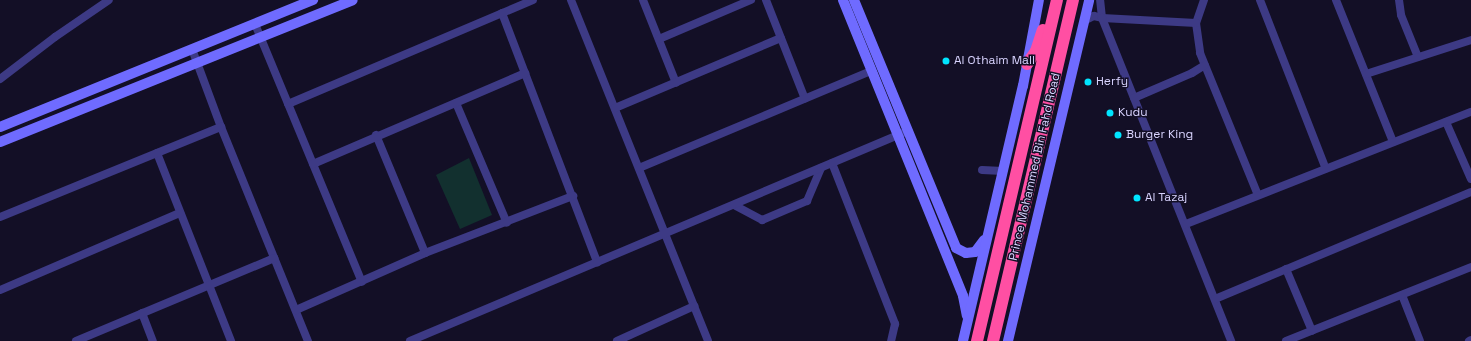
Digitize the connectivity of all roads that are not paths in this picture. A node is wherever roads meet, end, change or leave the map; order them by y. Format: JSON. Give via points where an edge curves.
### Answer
{"nodes":[{"id":1,"x":108,"y":0,"type":"edge"},
{"id":2,"x":313,"y":0,"type":"edge"},
{"id":3,"x":354,"y":0,"type":"edge"},
{"id":4,"x":533,"y":0,"type":"edge"},
{"id":5,"x":571,"y":0,"type":"edge"},
{"id":6,"x":643,"y":0,"type":"edge"},
{"id":7,"x":751,"y":0,"type":"edge"},
{"id":8,"x":766,"y":0,"type":"edge"},
{"id":9,"x":843,"y":0,"type":"edge"},
{"id":10,"x":854,"y":0,"type":"edge"},
{"id":11,"x":1038,"y":0,"type":"edge"},
{"id":12,"x":1073,"y":0,"type":"edge"},
{"id":13,"x":1089,"y":0,"type":"edge"},
{"id":14,"x":1100,"y":0,"type":"edge"},
{"id":15,"x":1204,"y":0,"type":"edge"},
{"id":16,"x":1260,"y":0,"type":"edge"},
{"id":17,"x":1336,"y":0,"type":"edge"},
{"id":18,"x":1399,"y":0,"type":"edge"},
{"id":19,"x":1056,"y":3,"type":"edge"},
{"id":20,"x":502,"y":13,"type":"junction"},
{"id":21,"x":1102,"y":18,"type":"junction"},
{"id":22,"x":1084,"y":21,"type":"junction"},
{"id":23,"x":1196,"y":23,"type":"junction"},
{"id":24,"x":255,"y":24,"type":"junction"},
{"id":25,"x":260,"y":37,"type":"junction"},
{"id":26,"x":781,"y":38,"type":"junction"},
{"id":27,"x":659,"y":39,"type":"junction"},
{"id":28,"x":1471,"y":40,"type":"edge"},
{"id":29,"x":192,"y":49,"type":"junction"},
{"id":30,"x":1418,"y":57,"type":"junction"},
{"id":31,"x":197,"y":62,"type":"junction"},
{"id":32,"x":1027,"y":64,"type":"junction"},
{"id":33,"x":1205,"y":65,"type":"junction"},
{"id":34,"x":872,"y":71,"type":"junction"},
{"id":35,"x":525,"y":73,"type":"junction"},
{"id":36,"x":1366,"y":74,"type":"junction"},
{"id":37,"x":0,"y":79,"type":"edge"},
{"id":38,"x":676,"y":83,"type":"junction"},
{"id":39,"x":1134,"y":98,"type":"junction"},
{"id":40,"x":805,"y":99,"type":"junction"},
{"id":41,"x":456,"y":102,"type":"junction"},
{"id":42,"x":288,"y":104,"type":"junction"},
{"id":43,"x":615,"y":108,"type":"junction"},
{"id":44,"x":1471,"y":112,"type":"edge"},
{"id":45,"x":1446,"y":122,"type":"junction"},
{"id":46,"x":221,"y":126,"type":"junction"},
{"id":47,"x":0,"y":127,"type":"edge"},
{"id":48,"x":902,"y":133,"type":"junction"},
{"id":49,"x":376,"y":135,"type":"junction"},
{"id":50,"x":0,"y":142,"type":"edge"},
{"id":51,"x":1394,"y":142,"type":"junction"},
{"id":52,"x":157,"y":153,"type":"junction"},
{"id":53,"x":832,"y":163,"type":"junction"},
{"id":54,"x":313,"y":164,"type":"junction"},
{"id":55,"x":639,"y":168,"type":"junction"},
{"id":56,"x":821,"y":168,"type":"junction"},
{"id":57,"x":1326,"y":169,"type":"junction"},
{"id":58,"x":982,"y":170,"type":"dead end"},
{"id":59,"x":1003,"y":171,"type":"junction"},
{"id":60,"x":1471,"y":179,"type":"edge"},
{"id":61,"x":1471,"y":192,"type":"edge"},
{"id":62,"x":1258,"y":195,"type":"junction"},
{"id":63,"x":573,"y":196,"type":"junction"},
{"id":64,"x":734,"y":205,"type":"junction"},
{"id":65,"x":180,"y":213,"type":"junction"},
{"id":66,"x":0,"y":217,"type":"edge"},
{"id":67,"x":507,"y":223,"type":"junction"},
{"id":68,"x":1186,"y":224,"type":"junction"},
{"id":69,"x":665,"y":234,"type":"junction"},
{"id":70,"x":988,"y":235,"type":"junction"},
{"id":71,"x":425,"y":254,"type":"junction"},
{"id":72,"x":274,"y":258,"type":"junction"},
{"id":73,"x":597,"y":262,"type":"junction"},
{"id":74,"x":1471,"y":268,"type":"edge"},
{"id":75,"x":1286,"y":269,"type":"junction"},
{"id":76,"x":362,"y":282,"type":"junction"},
{"id":77,"x":209,"y":286,"type":"junction"},
{"id":78,"x":0,"y":290,"type":"edge"},
{"id":79,"x":1402,"y":295,"type":"junction"},
{"id":80,"x":1215,"y":299,"type":"junction"},
{"id":81,"x":694,"y":306,"type":"junction"},
{"id":82,"x":296,"y":310,"type":"junction"},
{"id":83,"x":142,"y":313,"type":"junction"},
{"id":84,"x":968,"y":319,"type":"junction"},
{"id":85,"x":1312,"y":331,"type":"junction"},
{"id":86,"x":621,"y":340,"type":"edge"},
{"id":87,"x":76,"y":341,"type":"edge"},
{"id":88,"x":153,"y":341,"type":"edge"},
{"id":89,"x":231,"y":341,"type":"edge"},
{"id":90,"x":308,"y":341,"type":"edge"},
{"id":91,"x":410,"y":341,"type":"edge"},
{"id":92,"x":708,"y":341,"type":"edge"},
{"id":93,"x":891,"y":341,"type":"edge"},
{"id":94,"x":963,"y":341,"type":"edge"},
{"id":95,"x":977,"y":341,"type":"edge"},
{"id":96,"x":993,"y":341,"type":"edge"},
{"id":97,"x":1008,"y":341,"type":"edge"},
{"id":98,"x":1231,"y":341,"type":"edge"},
{"id":99,"x":1286,"y":341,"type":"edge"},
{"id":100,"x":1420,"y":341,"type":"edge"}],
"edges":[{"from":1,"to":37,"type":"street"},
{"from":2,"to":24,"type":"street"},
{"from":3,"to":25,"type":"street"},
{"from":4,"to":20,"type":"street"},
{"from":5,"to":43,"type":"street"},
{"from":6,"to":27,"type":"street"},
{"from":7,"to":27,"type":"street"},
{"from":8,"to":26,"type":"street"},
{"from":9,"to":34,"type":"street"},
{"from":10,"to":48,"type":"street"},
{"from":11,"to":32,"type":"street"},
{"from":12,"to":96,"type":"highway","name":"Prince Mohammed Bin Fahd Road"},
{"from":13,"to":22,"type":"street","name":"Prince Mohammed Bin Fahd Road"},
{"from":14,"to":21,"type":"street"},
{"from":15,"to":23,"type":"street"},
{"from":16,"to":57,"type":"street"},
{"from":17,"to":36,"type":"street"},
{"from":18,"to":30,"type":"street","via":[[1401,15]]},
{"from":19,"to":32,"type":"highway","via":[[1045,22],[1036,51]]},
{"from":19,"to":95,"type":"highway","name":"Prince Mohammed Bin Fahd Road"},
{"from":20,"to":35,"type":"street"},
{"from":20,"to":42,"type":"street"},
{"from":21,"to":22,"type":"street","via":[[1094,16]]},
{"from":21,"to":23,"type":"street"},
{"from":21,"to":39,"type":"street"},
{"from":22,"to":97,"type":"street","name":"Prince Mohammed Bin Fahd Road"},
{"from":23,"to":33,"type":"street","via":[[1200,53]]},
{"from":24,"to":25,"type":"street"},
{"from":24,"to":29,"type":"street"},
{"from":25,"to":31,"type":"street"},
{"from":25,"to":42,"type":"street"},
{"from":26,"to":38,"type":"street"},
{"from":26,"to":40,"type":"street"},
{"from":27,"to":38,"type":"street"},
{"from":28,"to":30,"type":"street"},
{"from":29,"to":31,"type":"street"},
{"from":29,"to":47,"type":"street"},
{"from":30,"to":36,"type":"street"},
{"from":31,"to":46,"type":"street"},
{"from":31,"to":50,"type":"street"},
{"from":32,"to":59,"type":"street"},
{"from":33,"to":39,"type":"street","via":[[1192,74]]},
{"from":33,"to":62,"type":"street"},
{"from":34,"to":40,"type":"street"},
{"from":34,"to":48,"type":"street"},
{"from":35,"to":41,"type":"street"},
{"from":35,"to":63,"type":"street"},
{"from":36,"to":51,"type":"street"},
{"from":38,"to":43,"type":"street"},
{"from":39,"to":68,"type":"street"},
{"from":40,"to":55,"type":"street"},
{"from":41,"to":49,"type":"street"},
{"from":41,"to":67,"type":"street"},
{"from":42,"to":54,"type":"street"},
{"from":43,"to":55,"type":"street"},
{"from":44,"to":45,"type":"street"},
{"from":45,"to":51,"type":"street"},
{"from":45,"to":60,"type":"street"},
{"from":46,"to":52,"type":"street"},
{"from":46,"to":72,"type":"street"},
{"from":48,"to":53,"type":"street"},
{"from":48,"to":70,"type":"street","via":[[956,248],[966,253],[976,252]]},
{"from":48,"to":84,"type":"street","via":[[963,296]]},
{"from":49,"to":54,"type":"street"},
{"from":49,"to":71,"type":"street"},
{"from":51,"to":57,"type":"street"},
{"from":52,"to":65,"type":"street"},
{"from":52,"to":66,"type":"street"},
{"from":53,"to":56,"type":"street"},
{"from":53,"to":93,"type":"street","via":[[895,324]]},
{"from":54,"to":76,"type":"street"},
{"from":55,"to":69,"type":"street"},
{"from":56,"to":64,"type":"street"},
{"from":56,"to":64,"type":"street","via":[[807,201],[762,220]]},
{"from":57,"to":62,"type":"street"},
{"from":58,"to":59,"type":"street"},
{"from":59,"to":70,"type":"street"},
{"from":61,"to":75,"type":"street"},
{"from":62,"to":68,"type":"street"},
{"from":63,"to":67,"type":"street"},
{"from":63,"to":73,"type":"street"},
{"from":64,"to":69,"type":"street"},
{"from":65,"to":77,"type":"street"},
{"from":65,"to":78,"type":"street"},
{"from":67,"to":71,"type":"street"},
{"from":68,"to":80,"type":"street"},
{"from":69,"to":73,"type":"street"},
{"from":69,"to":81,"type":"street"},
{"from":70,"to":84,"type":"street"},
{"from":71,"to":76,"type":"street"},
{"from":72,"to":77,"type":"street"},
{"from":72,"to":82,"type":"street"},
{"from":73,"to":91,"type":"street"},
{"from":74,"to":79,"type":"street"},
{"from":75,"to":80,"type":"street"},
{"from":75,"to":85,"type":"street"},
{"from":76,"to":82,"type":"street"},
{"from":77,"to":83,"type":"street"},
{"from":77,"to":89,"type":"street"},
{"from":79,"to":85,"type":"street"},
{"from":79,"to":100,"type":"street"},
{"from":80,"to":98,"type":"street"},
{"from":81,"to":86,"type":"street"},
{"from":81,"to":92,"type":"street"},
{"from":82,"to":90,"type":"street"},
{"from":83,"to":87,"type":"street"},
{"from":83,"to":88,"type":"street"},
{"from":84,"to":94,"type":"street"},
{"from":85,"to":99,"type":"street"}]}
